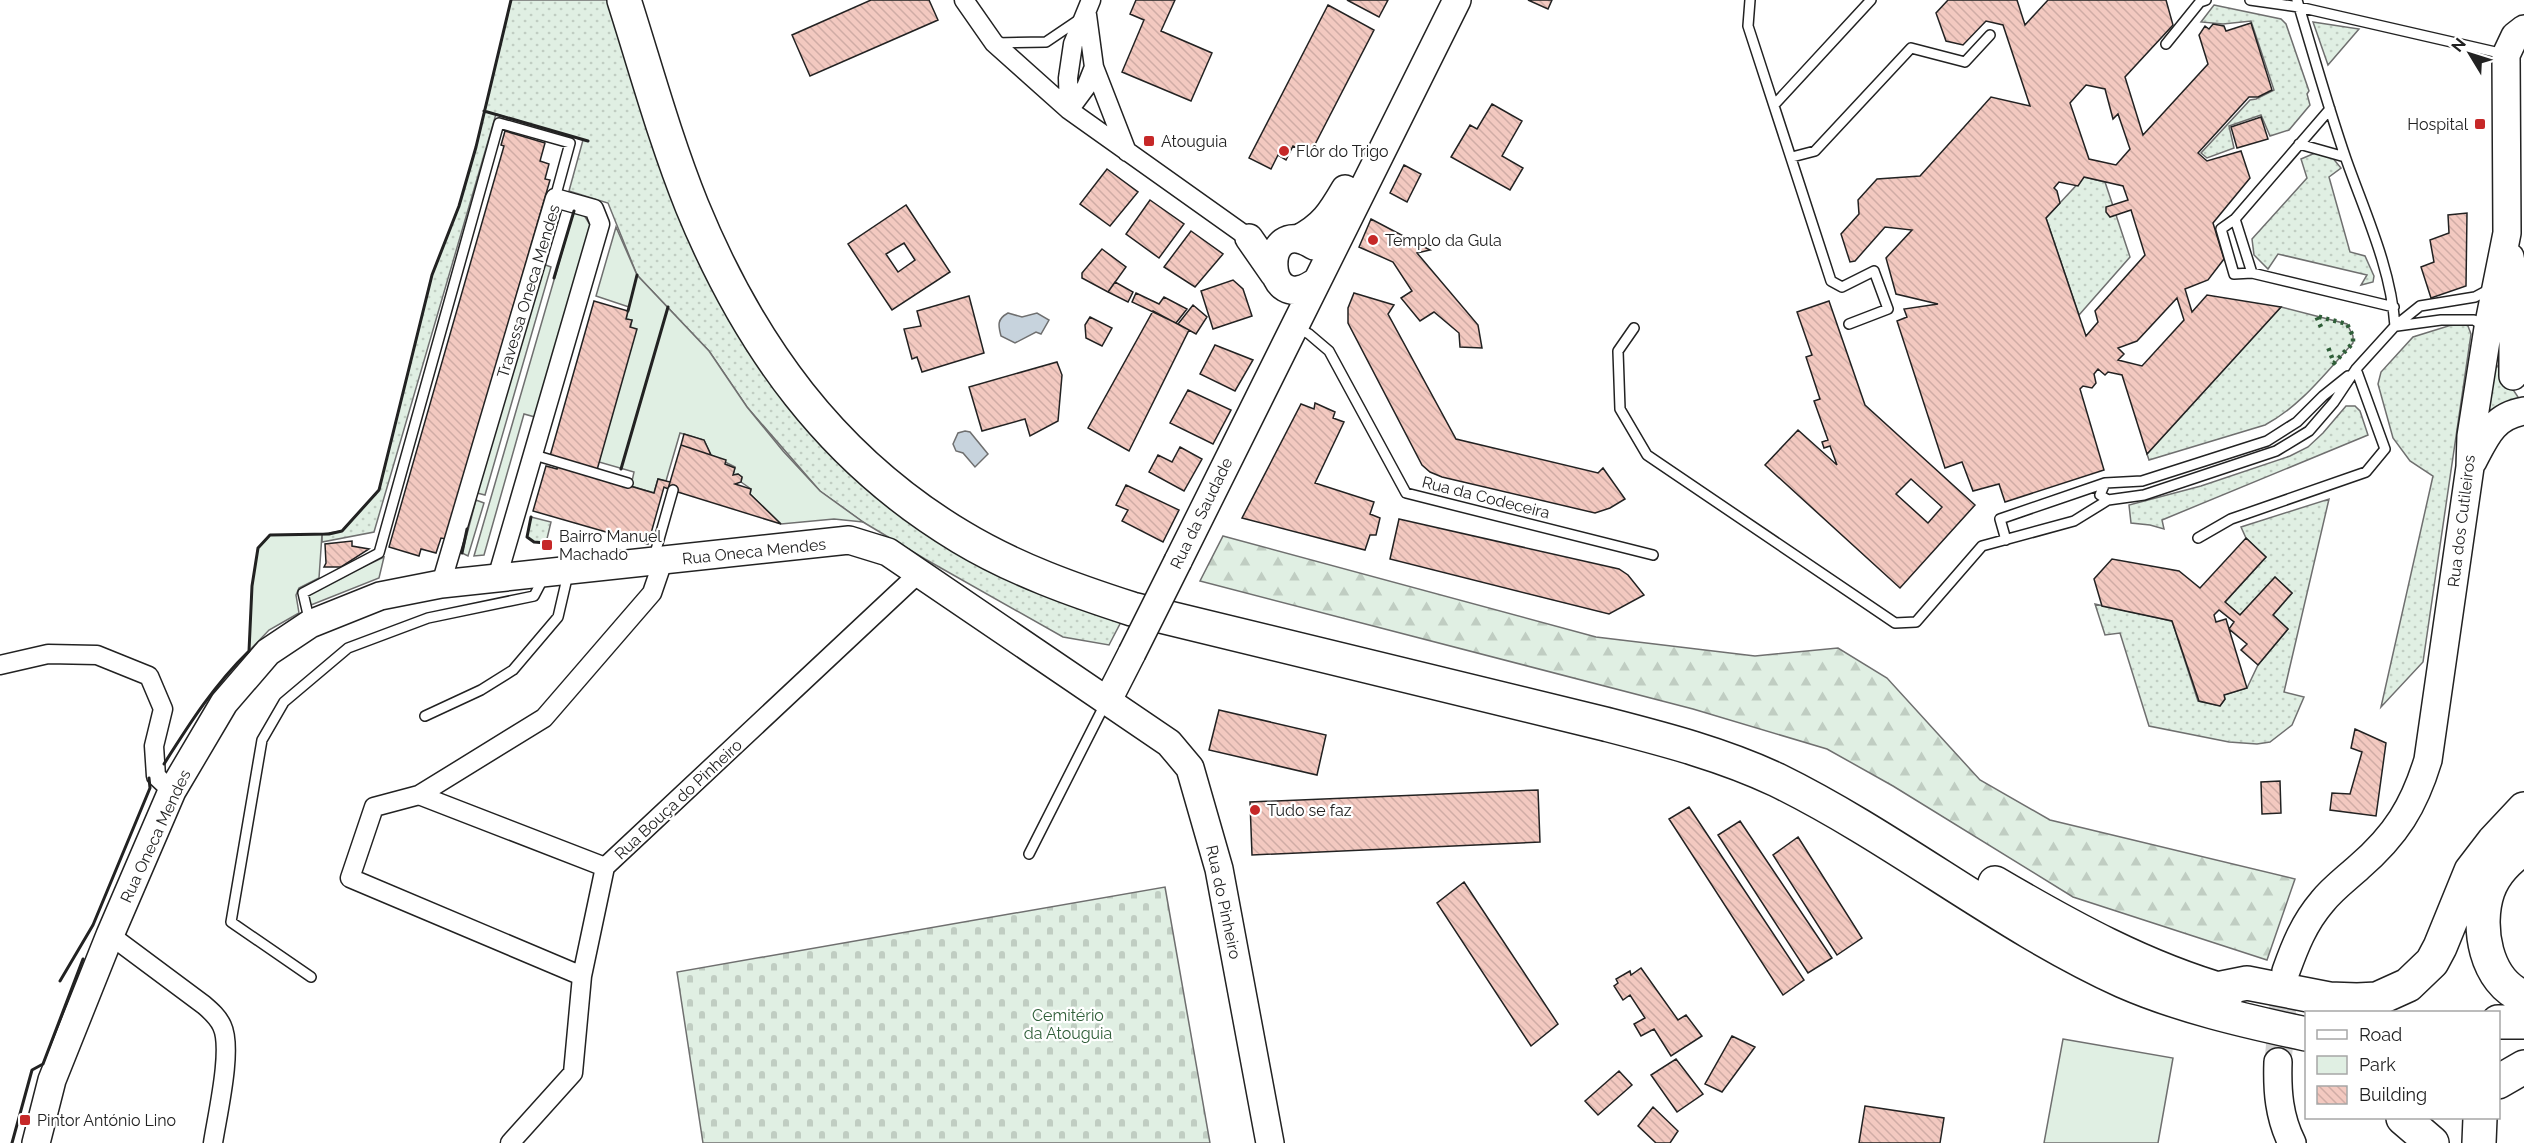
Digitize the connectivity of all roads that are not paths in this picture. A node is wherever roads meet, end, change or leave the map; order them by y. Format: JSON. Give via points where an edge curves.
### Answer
{"nodes":[{"id":1,"x":624,"y":0,"type":"edge"},
{"id":2,"x":646,"y":0,"type":"edge"},
{"id":3,"x":964,"y":0,"type":"edge"},
{"id":4,"x":1440,"y":0,"type":"edge"},
{"id":5,"x":1457,"y":0,"type":"edge"},
{"id":6,"x":1750,"y":0,"type":"edge"},
{"id":7,"x":1871,"y":0,"type":"edge"},
{"id":8,"x":2250,"y":0,"type":"edge"},
{"id":9,"x":2201,"y":1,"type":"edge"},
{"id":10,"x":2298,"y":4,"type":"edge"},
{"id":11,"x":1089,"y":7,"type":"edge"},
{"id":12,"x":2524,"y":30,"type":"edge"},
{"id":13,"x":1990,"y":35,"type":"dead end"},
{"id":14,"x":994,"y":43,"type":"junction"},
{"id":15,"x":2166,"y":44,"type":"dead end"},
{"id":16,"x":2506,"y":55,"type":"junction"},
{"id":17,"x":1094,"y":67,"type":"junction"},
{"id":18,"x":1775,"y":104,"type":"junction"},
{"id":19,"x":2330,"y":109,"type":"junction"},
{"id":20,"x":1069,"y":110,"type":"junction"},
{"id":21,"x":2299,"y":144,"type":"junction"},
{"id":22,"x":1127,"y":152,"type":"junction"},
{"id":23,"x":1791,"y":157,"type":"junction"},
{"id":24,"x":2345,"y":157,"type":"junction"},
{"id":25,"x":555,"y":198,"type":"junction"},
{"id":26,"x":2235,"y":219,"type":"junction"},
{"id":27,"x":2507,"y":233,"type":"junction"},
{"id":28,"x":1249,"y":238,"type":"junction"},
{"id":29,"x":1293,"y":240,"type":"junction"},
{"id":30,"x":2252,"y":273,"type":"junction"},
{"id":31,"x":1319,"y":276,"type":"junction"},
{"id":32,"x":1276,"y":278,"type":"junction"},
{"id":33,"x":2494,"y":286,"type":"junction"},
{"id":34,"x":2394,"y":308,"type":"junction"},
{"id":35,"x":1849,"y":324,"type":"dead end"},
{"id":36,"x":1293,"y":326,"type":"junction"},
{"id":37,"x":2395,"y":326,"type":"junction"},
{"id":38,"x":1634,"y":328,"type":"dead end"},
{"id":39,"x":2487,"y":333,"type":"junction"},
{"id":40,"x":2356,"y":369,"type":"junction"},
{"id":41,"x":2519,"y":384,"type":"edge"},
{"id":42,"x":2524,"y":411,"type":"edge"},
{"id":43,"x":531,"y":454,"type":"junction"},
{"id":44,"x":2470,"y":467,"type":"junction"},
{"id":45,"x":628,"y":483,"type":"dead end"},
{"id":46,"x":2105,"y":483,"type":"junction"},
{"id":47,"x":673,"y":490,"type":"dead end"},
{"id":48,"x":2108,"y":500,"type":"junction"},
{"id":49,"x":2198,"y":538,"type":"dead end"},
{"id":50,"x":2006,"y":540,"type":"junction"},
{"id":51,"x":1653,"y":555,"type":"dead end"},
{"id":52,"x":658,"y":562,"type":"junction"},
{"id":53,"x":557,"y":573,"type":"junction"},
{"id":54,"x":919,"y":573,"type":"junction"},
{"id":55,"x":497,"y":578,"type":"junction"},
{"id":56,"x":441,"y":584,"type":"junction"},
{"id":57,"x":310,"y":624,"type":"junction"},
{"id":58,"x":0,"y":665,"type":"edge"},
{"id":59,"x":1108,"y":700,"type":"junction"},
{"id":60,"x":425,"y":716,"type":"dead end"},
{"id":61,"x":172,"y":791,"type":"junction"},
{"id":62,"x":419,"y":795,"type":"junction"},
{"id":63,"x":2524,"y":809,"type":"edge"},
{"id":64,"x":2524,"y":848,"type":"edge"},
{"id":65,"x":1029,"y":854,"type":"dead end"},
{"id":66,"x":605,"y":867,"type":"junction"},
{"id":67,"x":110,"y":935,"type":"junction"},
{"id":68,"x":2286,"y":971,"type":"tunnel mouth"},
{"id":69,"x":582,"y":976,"type":"junction"},
{"id":70,"x":311,"y":977,"type":"dead end"},
{"id":71,"x":2524,"y":997,"type":"edge"},
{"id":72,"x":2215,"y":1000,"type":"junction"},
{"id":73,"x":2305,"y":1011,"type":"edge"},
{"id":74,"x":2500,"y":1022,"type":"edge"},
{"id":75,"x":2524,"y":1022,"type":"edge"},
{"id":76,"x":2305,"y":1033,"type":"edge"},
{"id":77,"x":2500,"y":1045,"type":"edge"},
{"id":78,"x":2524,"y":1045,"type":"edge"},
{"id":79,"x":2292,"y":1059,"type":"edge"},
{"id":80,"x":2524,"y":1067,"type":"edge"},
{"id":81,"x":2500,"y":1081,"type":"edge"},
{"id":82,"x":2404,"y":1119,"type":"edge"},
{"id":83,"x":2480,"y":1119,"type":"edge"},
{"id":84,"x":36,"y":1143,"type":"edge"},
{"id":85,"x":213,"y":1143,"type":"edge"},
{"id":86,"x":510,"y":1143,"type":"edge"},
{"id":87,"x":1270,"y":1143,"type":"edge"},
{"id":88,"x":2292,"y":1143,"type":"edge"},
{"id":89,"x":2432,"y":1143,"type":"edge"},
{"id":90,"x":2479,"y":1143,"type":"edge"}],
"edges":[{"from":1,"to":72,"type":"highway","via":[[691,204],[753,329],[788,383],[833,435],[883,482],[954,533],[1024,569],[1132,609],[1625,729],[1743,765],[1806,795],[2084,961],[2125,981]]},
{"from":2,"to":72,"type":"highway","via":[[714,202],[763,305],[807,371],[852,424],[884,455],[945,501],[1007,537],[1116,581],[1675,719],[1755,746],[1819,777],[2099,942],[2173,974]]},
{"from":3,"to":14,"type":"street"},
{"from":4,"to":29,"type":"street","via":[[1328,218]]},
{"from":5,"to":31,"type":"street","name":"Rua da Saudade"},
{"from":6,"to":18,"type":"lane","via":[[1748,26]]},
{"from":7,"to":18,"type":"lane"},
{"from":8,"to":10,"type":"lane"},
{"from":9,"to":15,"type":"lane"},
{"from":10,"to":16,"type":"lane"},
{"from":10,"to":19,"type":"lane"},
{"from":11,"to":14,"type":"lane","via":[[1046,42]]},
{"from":11,"to":17,"type":"street"},
{"from":11,"to":20,"type":"street","via":[[1072,44]]},
{"from":12,"to":16,"type":"street","via":[[2515,36]]},
{"from":13,"to":23,"type":"lane","via":[[1965,62],[1911,48],[1815,151]]},
{"from":14,"to":20,"type":"street"},
{"from":16,"to":27,"type":"street","name":"Rua dos Cutileiros"},
{"from":17,"to":20,"type":"street","via":[[1086,87]]},
{"from":17,"to":22,"type":"street"},
{"from":18,"to":23,"type":"lane"},
{"from":19,"to":21,"type":"lane"},
{"from":19,"to":24,"type":"lane"},
{"from":20,"to":22,"type":"street"},
{"from":21,"to":24,"type":"lane"},
{"from":21,"to":26,"type":"lane"},
{"from":22,"to":28,"type":"street"},
{"from":23,"to":35,"type":"lane","via":[[1831,281],[1842,287],[1874,270],[1888,309]]},
{"from":24,"to":34,"type":"lane","via":[[2383,260]]},
{"from":25,"to":43,"type":"street","name":"Travessa Oneca Mendes","via":[[594,209],[600,224]]},
{"from":25,"to":56,"type":"street","name":"Travessa Oneca Mendes"},
{"from":25,"to":57,"type":"lane","via":[[570,143],[499,123],[379,553],[303,593]]},
{"from":26,"to":30,"type":"lane"},
{"from":26,"to":30,"type":"lane","via":[[2221,229],[2234,274]]},
{"from":27,"to":33,"type":"street","name":"Rua dos Cutileiros"},
{"from":27,"to":41,"type":"street"},
{"from":28,"to":29,"type":"street"},
{"from":28,"to":32,"type":"street"},
{"from":29,"to":31,"type":"street","via":[[1307,241],[1320,253]]},
{"from":29,"to":32,"type":"street","via":[[1274,254]]},
{"from":30,"to":34,"type":"lane"},
{"from":31,"to":32,"type":"street","via":[[1308,287],[1298,290],[1288,288]]},
{"from":31,"to":36,"type":"street","name":"Rua da Saudade"},
{"from":32,"to":36,"type":"street"},
{"from":33,"to":37,"type":"lane","via":[[2475,297],[2420,306]]},
{"from":33,"to":39,"type":"street","name":"Rua dos Cutileiros"},
{"from":34,"to":37,"type":"lane"},
{"from":36,"to":51,"type":"lane","name":"Rua da Codeceira","via":[[1310,334],[1329,351],[1406,493]]},
{"from":36,"to":59,"type":"street","name":"Rua da Saudade","bridge":true},
{"from":37,"to":39,"type":"lane","via":[[2474,320]]},
{"from":37,"to":40,"type":"lane"},
{"from":38,"to":50,"type":"lane","via":[[1618,351],[1620,409],[1647,455],[1895,623],[1916,622],[1983,546]]},
{"from":39,"to":41,"type":"street"},
{"from":39,"to":44,"type":"street","name":"Rua dos Cutileiros"},
{"from":40,"to":46,"type":"lane","via":[[2297,422],[2267,441],[2142,481]]},
{"from":40,"to":48,"type":"lane","via":[[2334,402],[2308,430],[2277,451],[2144,495]]},
{"from":40,"to":49,"type":"lane","via":[[2385,449],[2366,472],[2231,519]]},
{"from":42,"to":44,"type":"street","via":[[2509,414],[2491,429]]},
{"from":43,"to":45,"type":"lane"},
{"from":43,"to":55,"type":"street","name":"Travessa Oneca Mendes"},
{"from":44,"to":68,"type":"street","name":"Rua dos Cutileiros","via":[[2428,759],[2422,778],[2404,819],[2382,847],[2323,899],[2306,922]]},
{"from":46,"to":48,"type":"lane","via":[[2100,495]]},
{"from":46,"to":50,"type":"lane","via":[[2000,519]]},
{"from":47,"to":52,"type":"lane"},
{"from":48,"to":50,"type":"lane","via":[[2074,521]]},
{"from":52,"to":53,"type":"street","name":"Rua Oneca Mendes"},
{"from":52,"to":54,"type":"street","name":"Rua Oneca Mendes","via":[[849,540],[888,552]]},
{"from":52,"to":62,"type":"street","via":[[652,593],[544,718]]},
{"from":53,"to":55,"type":"street","name":"Rua Oneca Mendes"},
{"from":53,"to":60,"type":"lane","via":[[558,617],[513,670]]},
{"from":53,"to":70,"type":"lane","via":[[534,596],[428,618],[348,648],[284,702],[262,740],[231,922]]},
{"from":54,"to":59,"type":"street","name":"Rua Oneca Mendes"},
{"from":54,"to":66,"type":"street","name":"Rua Bouça do Pinheiro"},
{"from":55,"to":56,"type":"street","name":"Rua Oneca Mendes"},
{"from":56,"to":57,"type":"street","name":"Rua Oneca Mendes","via":[[380,596]]},
{"from":57,"to":61,"type":"street","name":"Rua Oneca Mendes","via":[[268,652],[224,703]]},
{"from":58,"to":61,"type":"street","via":[[48,654],[97,655],[149,676],[163,709],[154,746],[156,776]]},
{"from":59,"to":65,"type":"lane"},
{"from":59,"to":87,"type":"street","name":"Rua do Pinheiro","via":[[1169,743],[1190,768],[1219,869]]},
{"from":61,"to":67,"type":"street","name":"Rua Oneca Mendes"},
{"from":62,"to":66,"type":"street"},
{"from":62,"to":69,"type":"street","via":[[374,807],[350,878]]},
{"from":63,"to":72,"type":"highway","via":[[2471,871],[2432,962],[2408,985],[2377,999],[2357,1000],[2247,983]]},
{"from":64,"to":71,"type":"highway","via":[[2504,863],[2493,881],[2483,922],[2487,953],[2499,978]]},
{"from":66,"to":69,"type":"street","name":"Rua Bouça do Pinheiro"},
{"from":67,"to":84,"type":"street","name":"Rua Oneca Mendes","via":[[52,1080]]},
{"from":67,"to":85,"type":"street","via":[[204,1005],[223,1027],[227,1045]]},
{"from":69,"to":86,"type":"street","name":"Rua Bouça do Pinheiro","via":[[573,1073]]},
{"from":72,"to":73,"type":"highway"},
{"from":72,"to":76,"type":"highway"},
{"from":72,"to":79,"type":"highway","via":[[2232,1031]]},
{"from":74,"to":75,"type":"highway"},
{"from":77,"to":78,"type":"highway"},
{"from":79,"to":88,"type":"street","via":[[2277,1091]]},
{"from":80,"to":81,"type":"highway"},
{"from":82,"to":89,"type":"highway"},
{"from":83,"to":90,"type":"highway"}]}
